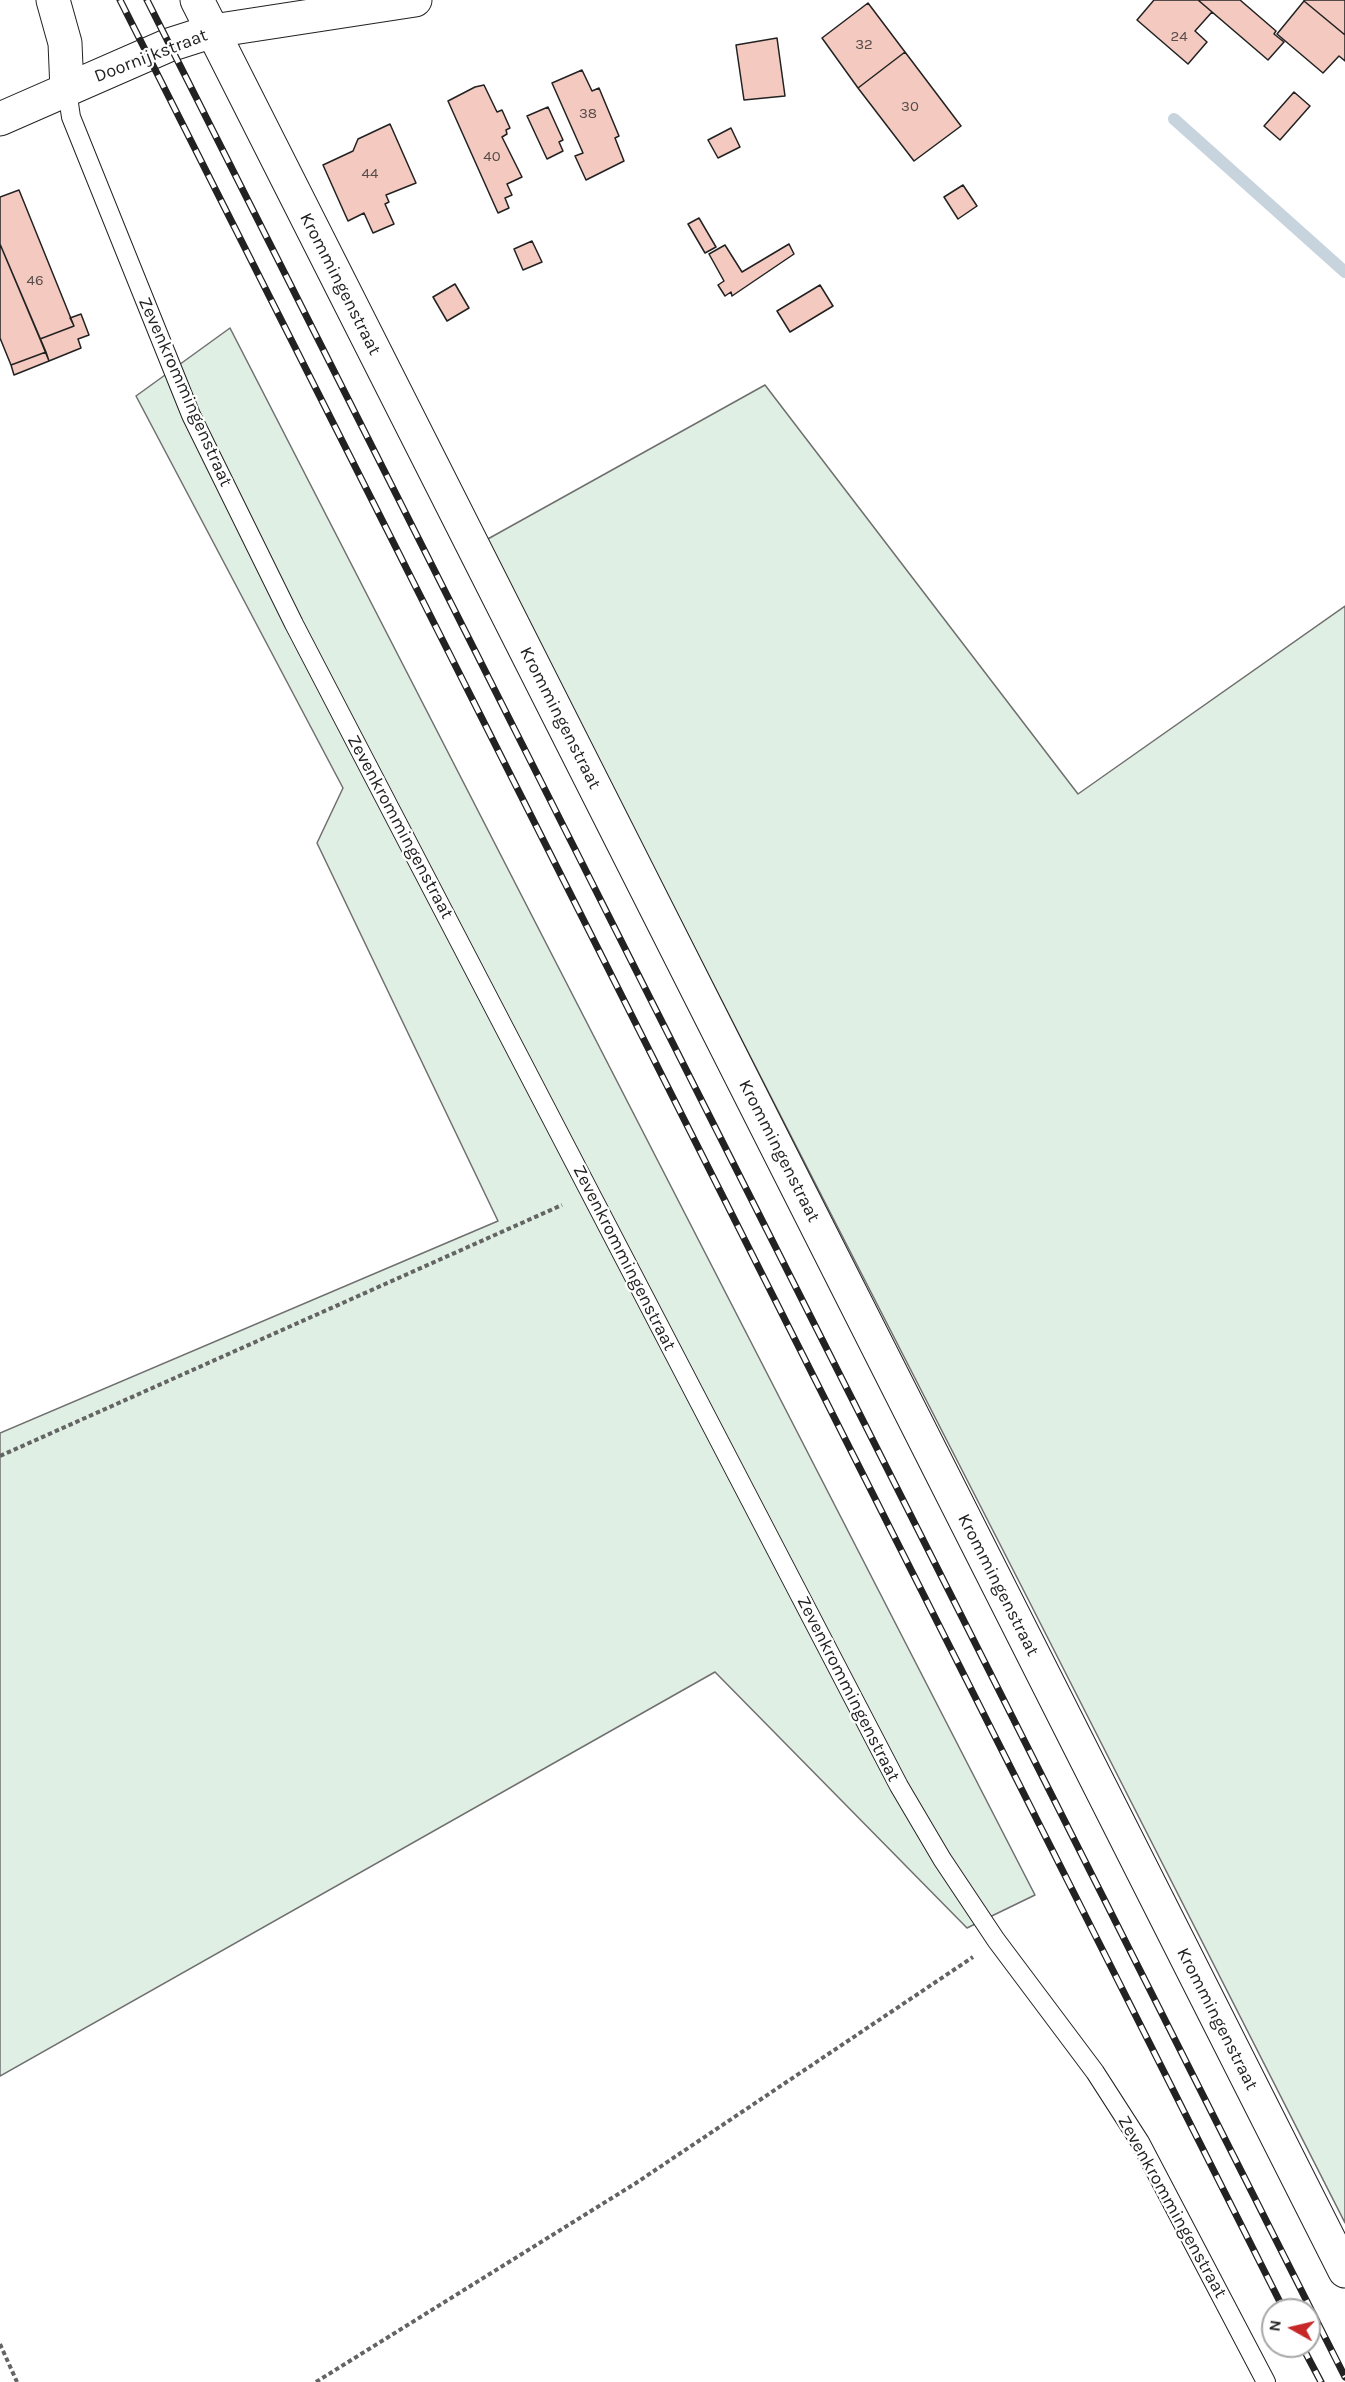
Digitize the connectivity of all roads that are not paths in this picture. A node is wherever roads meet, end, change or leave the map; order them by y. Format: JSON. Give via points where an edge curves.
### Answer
{"nodes":[{"id":1,"x":53,"y":0,"type":"edge"},
{"id":2,"x":197,"y":0,"type":"edge"},
{"id":3,"x":415,"y":0,"type":"edge"},
{"id":4,"x":213,"y":32,"type":"junction"},
{"id":5,"x":67,"y":90,"type":"junction"},
{"id":6,"x":0,"y":119,"type":"edge"},
{"id":7,"x":1345,"y":2271,"type":"edge"},
{"id":8,"x":1266,"y":2382,"type":"edge"}],
"edges":[{"from":1,"to":5,"type":"street","via":[[65,43]]},
{"from":2,"to":4,"type":"street","name":"Krommingenstraat"},
{"from":3,"to":4,"type":"street","name":"Doornijkstraat"},
{"from":4,"to":5,"type":"street","name":"Doornijkstraat","via":[[169,45]]},
{"from":4,"to":7,"type":"street","name":"Krommingenstraat"},
{"from":5,"to":6,"type":"street","name":"Doornijkstraat"},
{"from":5,"to":8,"type":"lane","name":"Zevenkrommingenstraat","via":[[71,117],[191,415],[294,624],[898,1786],[996,1940],[1095,2073],[1140,2142]]}]}
